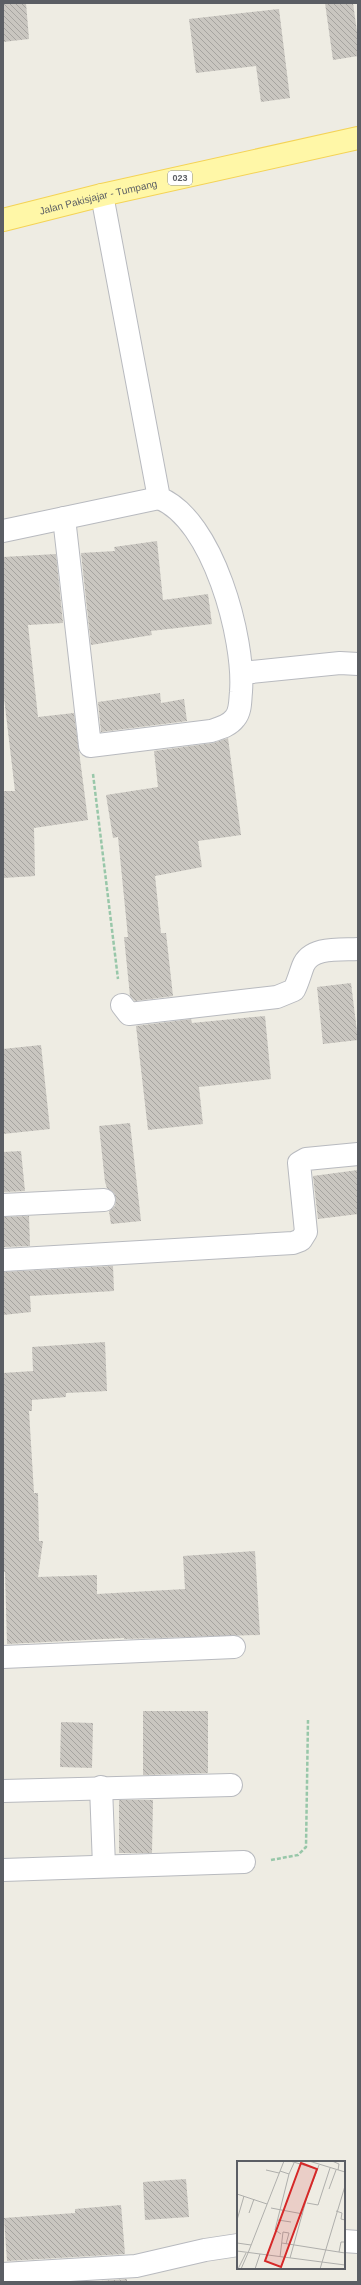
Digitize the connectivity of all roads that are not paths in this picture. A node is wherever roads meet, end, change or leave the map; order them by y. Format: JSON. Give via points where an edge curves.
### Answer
{"nodes":[{"id":1,"x":358,"y":138,"type":"edge"},
{"id":2,"x":102,"y":195,"type":"junction"},
{"id":3,"x":3,"y":220,"type":"edge"},
{"id":4,"x":159,"y":498,"type":"junction"},
{"id":5,"x":64,"y":518,"type":"junction"},
{"id":6,"x":3,"y":530,"type":"edge"},
{"id":7,"x":358,"y":664,"type":"edge"},
{"id":8,"x":242,"y":673,"type":"junction"},
{"id":9,"x":358,"y":949,"type":"edge"},
{"id":10,"x":122,"y":1005,"type":"road end"},
{"id":11,"x":358,"y":1154,"type":"edge"},
{"id":12,"x":104,"y":1200,"type":"dead end"},
{"id":13,"x":3,"y":1205,"type":"edge"},
{"id":14,"x":3,"y":1260,"type":"edge"},
{"id":15,"x":234,"y":1647,"type":"dead end"},
{"id":16,"x":3,"y":1657,"type":"edge"},
{"id":17,"x":230,"y":1785,"type":"dead end"},
{"id":18,"x":101,"y":1787,"type":"junction"},
{"id":19,"x":3,"y":1791,"type":"edge"},
{"id":20,"x":244,"y":1862,"type":"road end"},
{"id":21,"x":104,"y":1866,"type":"junction"},
{"id":22,"x":3,"y":1870,"type":"edge"},
{"id":23,"x":345,"y":2241,"type":"edge"},
{"id":24,"x":358,"y":2242,"type":"edge"},
{"id":25,"x":237,"y":2245,"type":"edge"},
{"id":26,"x":3,"y":2274,"type":"edge"}],
"edges":[{"from":1,"to":2,"type":"main road","name":"Jalan Pakisjajar - Tumpang","number":"023"},
{"from":2,"to":3,"type":"main road","name":"Jalan Pakisjajar - Tumpang","number":"023"},
{"from":2,"to":4,"type":"street"},
{"from":4,"to":5,"type":"street"},
{"from":4,"to":6,"type":"street"},
{"from":4,"to":8,"type":"street","via":[[169,502],[182,513],[207,549],[234,620]]},
{"from":5,"to":6,"type":"street"},
{"from":5,"to":8,"type":"street","via":[[90,746],[211,731],[226,726],[235,718],[239,709]]},
{"from":7,"to":8,"type":"street","via":[[340,663]]},
{"from":9,"to":10,"type":"street","via":[[324,951],[312,955],[303,964],[294,990],[277,997],[129,1014]]},
{"from":11,"to":14,"type":"street","via":[[306,1159],[299,1162],[306,1232],[301,1240],[293,1243]]},
{"from":12,"to":13,"type":"street"},
{"from":15,"to":16,"type":"street"},
{"from":17,"to":18,"type":"street"},
{"from":18,"to":19,"type":"street"},
{"from":18,"to":21,"type":"street"},
{"from":20,"to":21,"type":"street"},
{"from":21,"to":22,"type":"street"},
{"from":23,"to":24,"type":"street"},
{"from":25,"to":26,"type":"street","via":[[205,2250],[148,2265]]}]}
